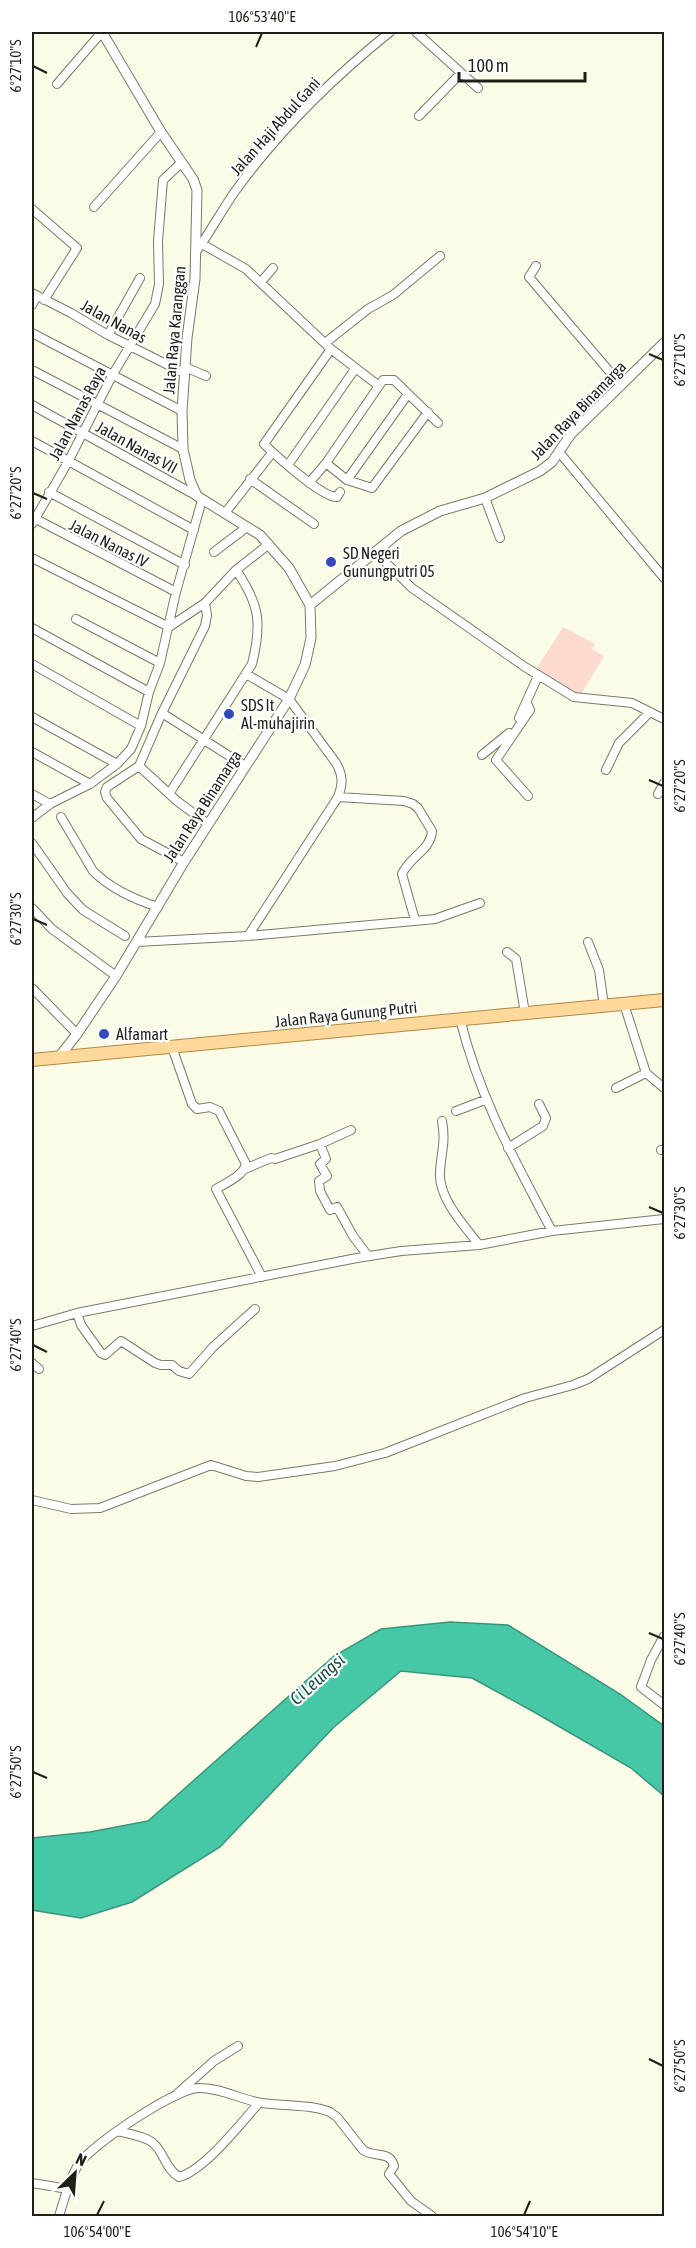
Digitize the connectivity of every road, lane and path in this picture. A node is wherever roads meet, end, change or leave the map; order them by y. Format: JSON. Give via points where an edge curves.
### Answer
{"nodes":[{"id":1,"x":102,"y":32,"type":"edge"},
{"id":2,"x":390,"y":32,"type":"edge"},
{"id":3,"x":416,"y":32,"type":"edge"},
{"id":4,"x":461,"y":73,"type":"junction"},
{"id":5,"x":57,"y":84,"type":"dead end"},
{"id":6,"x":478,"y":88,"type":"dead end"},
{"id":7,"x":418,"y":116,"type":"dead end"},
{"id":8,"x":161,"y":132,"type":"junction"},
{"id":9,"x":181,"y":163,"type":"junction"},
{"id":10,"x":94,"y":207,"type":"dead end"},
{"id":11,"x":32,"y":208,"type":"edge"},
{"id":12,"x":202,"y":243,"type":"junction"},
{"id":13,"x":196,"y":252,"type":"junction"},
{"id":14,"x":440,"y":256,"type":"dead end"},
{"id":15,"x":536,"y":266,"type":"dead end"},
{"id":16,"x":273,"y":268,"type":"dead end"},
{"id":17,"x":140,"y":278,"type":"dead end"},
{"id":18,"x":261,"y":282,"type":"junction"},
{"id":19,"x":37,"y":297,"type":"edge"},
{"id":20,"x":32,"y":305,"type":"edge"},
{"id":21,"x":32,"y":333,"type":"edge"},
{"id":22,"x":108,"y":335,"type":"junction"},
{"id":23,"x":325,"y":343,"type":"junction"},
{"id":24,"x":664,"y":343,"type":"edge"},
{"id":25,"x":129,"y":346,"type":"junction"},
{"id":26,"x":332,"y":349,"type":"junction"},
{"id":27,"x":355,"y":369,"type":"junction"},
{"id":28,"x":32,"y":370,"type":"edge"},
{"id":29,"x":185,"y":370,"type":"junction"},
{"id":30,"x":113,"y":374,"type":"junction"},
{"id":31,"x":206,"y":376,"type":"dead end"},
{"id":32,"x":379,"y":386,"type":"junction"},
{"id":33,"x":621,"y":386,"type":"junction"},
{"id":34,"x":408,"y":394,"type":"junction"},
{"id":35,"x":32,"y":405,"type":"edge"},
{"id":36,"x":97,"y":405,"type":"junction"},
{"id":37,"x":182,"y":411,"type":"junction"},
{"id":38,"x":428,"y":412,"type":"junction"},
{"id":39,"x":438,"y":423,"type":"dead end"},
{"id":40,"x":82,"y":433,"type":"junction"},
{"id":41,"x":32,"y":441,"type":"edge"},
{"id":42,"x":183,"y":449,"type":"junction"},
{"id":43,"x":560,"y":452,"type":"junction"},
{"id":44,"x":272,"y":453,"type":"junction"},
{"id":45,"x":68,"y":462,"type":"junction"},
{"id":46,"x":326,"y":463,"type":"junction"},
{"id":47,"x":288,"y":465,"type":"junction"},
{"id":48,"x":250,"y":479,"type":"junction"},
{"id":49,"x":347,"y":480,"type":"junction"},
{"id":50,"x":309,"y":483,"type":"junction"},
{"id":51,"x":49,"y":492,"type":"junction"},
{"id":52,"x":340,"y":492,"type":"dead end"},
{"id":53,"x":200,"y":498,"type":"junction"},
{"id":54,"x":485,"y":498,"type":"junction"},
{"id":55,"x":225,"y":513,"type":"junction"},
{"id":56,"x":32,"y":520,"type":"edge"},
{"id":57,"x":314,"y":524,"type":"dead end"},
{"id":58,"x":247,"y":527,"type":"junction"},
{"id":59,"x":194,"y":530,"type":"junction"},
{"id":60,"x":500,"y":538,"type":"dead end"},
{"id":61,"x":269,"y":544,"type":"junction"},
{"id":62,"x":214,"y":552,"type":"dead end"},
{"id":63,"x":375,"y":552,"type":"junction"},
{"id":64,"x":32,"y":558,"type":"edge"},
{"id":65,"x":185,"y":565,"type":"junction"},
{"id":66,"x":236,"y":570,"type":"junction"},
{"id":67,"x":664,"y":578,"type":"edge"},
{"id":68,"x":176,"y":592,"type":"junction"},
{"id":69,"x":205,"y":603,"type":"junction"},
{"id":70,"x":310,"y":605,"type":"junction"},
{"id":71,"x":76,"y":619,"type":"dead end"},
{"id":72,"x":169,"y":627,"type":"junction"},
{"id":73,"x":32,"y":628,"type":"edge"},
{"id":74,"x":160,"y":663,"type":"junction"},
{"id":75,"x":32,"y":664,"type":"edge"},
{"id":76,"x":246,"y":674,"type":"junction"},
{"id":77,"x":538,"y":676,"type":"junction"},
{"id":78,"x":149,"y":692,"type":"junction"},
{"id":79,"x":290,"y":699,"type":"junction"},
{"id":80,"x":527,"y":703,"type":"junction"},
{"id":81,"x":651,"y":712,"type":"junction"},
{"id":82,"x":162,"y":713,"type":"junction"},
{"id":83,"x":32,"y":717,"type":"edge"},
{"id":84,"x":664,"y":719,"type":"edge"},
{"id":85,"x":141,"y":726,"type":"junction"},
{"id":86,"x":204,"y":740,"type":"junction"},
{"id":87,"x":32,"y":752,"type":"edge"},
{"id":88,"x":482,"y":755,"type":"dead end"},
{"id":89,"x":117,"y":764,"type":"junction"},
{"id":90,"x":139,"y":766,"type":"junction"},
{"id":91,"x":245,"y":766,"type":"junction"},
{"id":92,"x":606,"y":770,"type":"dead end"},
{"id":93,"x":664,"y":783,"type":"edge"},
{"id":94,"x":90,"y":784,"type":"junction"},
{"id":95,"x":32,"y":794,"type":"edge"},
{"id":96,"x":168,"y":794,"type":"junction"},
{"id":97,"x":658,"y":794,"type":"dead end"},
{"id":98,"x":528,"y":796,"type":"dead end"},
{"id":99,"x":338,"y":797,"type":"junction"},
{"id":100,"x":50,"y":804,"type":"junction"},
{"id":101,"x":62,"y":817,"type":"dead end"},
{"id":102,"x":32,"y":818,"type":"edge"},
{"id":103,"x":208,"y":824,"type":"junction"},
{"id":104,"x":32,"y":843,"type":"edge"},
{"id":105,"x":184,"y":862,"type":"junction"},
{"id":106,"x":480,"y":903,"type":"dead end"},
{"id":107,"x":158,"y":907,"type":"junction"},
{"id":108,"x":32,"y":908,"type":"edge"},
{"id":109,"x":415,"y":920,"type":"junction"},
{"id":110,"x":125,"y":936,"type":"dead end"},
{"id":111,"x":248,"y":936,"type":"junction"},
{"id":112,"x":137,"y":942,"type":"junction"},
{"id":113,"x":588,"y":942,"type":"dead end"},
{"id":114,"x":507,"y":952,"type":"dead end"},
{"id":115,"x":116,"y":976,"type":"junction"},
{"id":116,"x":32,"y":988,"type":"edge"},
{"id":117,"x":664,"y":1000,"type":"edge"},
{"id":118,"x":624,"y":1004,"type":"junction"},
{"id":119,"x":604,"y":1006,"type":"junction"},
{"id":120,"x":525,"y":1013,"type":"junction"},
{"id":121,"x":459,"y":1019,"type":"junction"},
{"id":122,"x":77,"y":1034,"type":"junction"},
{"id":123,"x":172,"y":1047,"type":"junction"},
{"id":124,"x":59,"y":1057,"type":"junction"},
{"id":125,"x":32,"y":1060,"type":"edge"},
{"id":126,"x":646,"y":1073,"type":"junction"},
{"id":127,"x":616,"y":1088,"type":"dead end"},
{"id":128,"x":664,"y":1088,"type":"edge"},
{"id":129,"x":485,"y":1100,"type":"junction"},
{"id":130,"x":539,"y":1104,"type":"dead end"},
{"id":131,"x":456,"y":1111,"type":"dead end"},
{"id":132,"x":442,"y":1121,"type":"dead end"},
{"id":133,"x":351,"y":1130,"type":"dead end"},
{"id":134,"x":320,"y":1144,"type":"junction"},
{"id":135,"x":508,"y":1148,"type":"junction"},
{"id":136,"x":245,"y":1169,"type":"junction"},
{"id":137,"x":664,"y":1218,"type":"edge"},
{"id":138,"x":552,"y":1231,"type":"junction"},
{"id":139,"x":479,"y":1245,"type":"junction"},
{"id":140,"x":368,"y":1256,"type":"junction"},
{"id":141,"x":262,"y":1276,"type":"junction"},
{"id":142,"x":255,"y":1309,"type":"dead end"},
{"id":143,"x":77,"y":1313,"type":"junction"},
{"id":144,"x":32,"y":1326,"type":"edge"},
{"id":145,"x":664,"y":1330,"type":"edge"},
{"id":146,"x":32,"y":1363,"type":"edge"},
{"id":147,"x":39,"y":1369,"type":"dead end"},
{"id":148,"x":32,"y":1500,"type":"edge"},
{"id":149,"x":664,"y":1636,"type":"edge"},
{"id":150,"x":664,"y":1705,"type":"edge"},
{"id":151,"x":238,"y":2046,"type":"dead end"},
{"id":152,"x":175,"y":2097,"type":"junction"},
{"id":153,"x":259,"y":2103,"type":"junction"},
{"id":154,"x":117,"y":2131,"type":"junction"},
{"id":155,"x":32,"y":2183,"type":"edge"},
{"id":156,"x":68,"y":2189,"type":"junction"},
{"id":157,"x":59,"y":2217,"type":"edge"},
{"id":158,"x":432,"y":2217,"type":"edge"}],
"edges":[{"from":1,"to":5,"type":"street"},
{"from":1,"to":8,"type":"street","name":"Jalan Raya Karanggan"},
{"from":2,"to":12,"type":"street","name":"Jalan Haji Abdul Gani","via":[[331,83],[278,139],[236,190]]},
{"from":3,"to":4,"type":"street"},
{"from":4,"to":6,"type":"street"},
{"from":4,"to":7,"type":"street"},
{"from":8,"to":9,"type":"street","name":"Jalan Raya Karanggan"},
{"from":8,"to":10,"type":"street"},
{"from":9,"to":13,"type":"street","name":"Jalan Raya Karanggan","via":[[197,190]]},
{"from":9,"to":25,"type":"street","name":"Jalan Nanas Raya","via":[[163,180],[155,304]]},
{"from":11,"to":19,"type":"street","via":[[77,248]]},
{"from":12,"to":13,"type":"street","name":"Jalan Haji Abdul Gani"},
{"from":12,"to":18,"type":"street","via":[[246,268]]},
{"from":13,"to":29,"type":"street","name":"Jalan Raya Karanggan"},
{"from":14,"to":23,"type":"street"},
{"from":15,"to":33,"type":"street","via":[[529,277]]},
{"from":16,"to":18,"type":"street"},
{"from":17,"to":22,"type":"street"},
{"from":18,"to":23,"type":"street"},
{"from":19,"to":20,"type":"street"},
{"from":19,"to":22,"type":"street","name":"Jalan Nanas"},
{"from":21,"to":30,"type":"street"},
{"from":22,"to":25,"type":"street","name":"Jalan Nanas"},
{"from":23,"to":26,"type":"street"},
{"from":24,"to":33,"type":"street","name":"Jalan Raya Binamarga"},
{"from":25,"to":29,"type":"street","name":"Jalan Nanas"},
{"from":25,"to":30,"type":"street","name":"Jalan Nanas Raya"},
{"from":26,"to":27,"type":"street"},
{"from":26,"to":44,"type":"street","via":[[264,444]]},
{"from":27,"to":32,"type":"street"},
{"from":27,"to":47,"type":"street"},
{"from":28,"to":36,"type":"street"},
{"from":29,"to":31,"type":"street","name":"Jalan Nanas"},
{"from":29,"to":37,"type":"street","name":"Jalan Raya Karanggan"},
{"from":30,"to":36,"type":"street","name":"Jalan Nanas Raya"},
{"from":30,"to":37,"type":"street"},
{"from":32,"to":34,"type":"street","via":[[390,379]]},
{"from":32,"to":46,"type":"street"},
{"from":33,"to":43,"type":"street","name":"Jalan Raya Binamarga","via":[[571,434]]},
{"from":34,"to":38,"type":"street"},
{"from":34,"to":49,"type":"street"},
{"from":35,"to":40,"type":"street","name":"Jalan Nanas VII"},
{"from":36,"to":40,"type":"street","name":"Jalan Nanas Raya"},
{"from":36,"to":42,"type":"street"},
{"from":37,"to":42,"type":"street","name":"Jalan Raya Karanggan"},
{"from":38,"to":39,"type":"street"},
{"from":38,"to":49,"type":"street","via":[[372,488]]},
{"from":40,"to":45,"type":"street","name":"Jalan Nanas Raya"},
{"from":40,"to":53,"type":"street","name":"Jalan Nanas VII"},
{"from":41,"to":45,"type":"street"},
{"from":42,"to":53,"type":"street","name":"Jalan Raya Karanggan","via":[[190,480]]},
{"from":43,"to":54,"type":"street","name":"Jalan Raya Binamarga","via":[[540,471]]},
{"from":43,"to":67,"type":"street"},
{"from":44,"to":47,"type":"street"},
{"from":44,"to":48,"type":"street"},
{"from":45,"to":51,"type":"street","name":"Jalan Nanas Raya"},
{"from":45,"to":59,"type":"street"},
{"from":46,"to":49,"type":"street"},
{"from":46,"to":50,"type":"street"},
{"from":47,"to":50,"type":"street"},
{"from":48,"to":55,"type":"street"},
{"from":48,"to":57,"type":"street"},
{"from":50,"to":52,"type":"street","via":[[331,497]]},
{"from":51,"to":56,"type":"street","name":"Jalan Nanas Raya"},
{"from":51,"to":65,"type":"street"},
{"from":53,"to":55,"type":"street"},
{"from":53,"to":59,"type":"street"},
{"from":54,"to":60,"type":"street"},
{"from":54,"to":63,"type":"street","name":"Jalan Raya Binamarga","via":[[419,520]]},
{"from":55,"to":58,"type":"street"},
{"from":56,"to":68,"type":"street","name":"Jalan Nanas IV"},
{"from":58,"to":61,"type":"street"},
{"from":58,"to":62,"type":"street"},
{"from":59,"to":65,"type":"street"},
{"from":61,"to":66,"type":"street"},
{"from":61,"to":70,"type":"street"},
{"from":63,"to":70,"type":"street","name":"Jalan Raya Binamarga"},
{"from":63,"to":77,"type":"street","via":[[412,588]]},
{"from":64,"to":72,"type":"street"},
{"from":65,"to":68,"type":"street"},
{"from":66,"to":69,"type":"street"},
{"from":66,"to":76,"type":"street","via":[[251,592],[259,621],[258,641]]},
{"from":68,"to":72,"type":"street"},
{"from":69,"to":72,"type":"street"},
{"from":69,"to":82,"type":"street","via":[[206,626]]},
{"from":70,"to":79,"type":"street","name":"Jalan Raya Binamarga","via":[[309,653]]},
{"from":71,"to":74,"type":"street"},
{"from":72,"to":74,"type":"street"},
{"from":73,"to":78,"type":"street"},
{"from":74,"to":78,"type":"street"},
{"from":75,"to":85,"type":"street"},
{"from":76,"to":79,"type":"street"},
{"from":76,"to":86,"type":"street"},
{"from":77,"to":80,"type":"street"},
{"from":77,"to":81,"type":"street","via":[[573,698],[623,701]]},
{"from":78,"to":85,"type":"street"},
{"from":79,"to":91,"type":"street","name":"Jalan Raya Binamarga"},
{"from":79,"to":99,"type":"street","via":[[342,774]]},
{"from":80,"to":88,"type":"street","via":[[504,739]]},
{"from":80,"to":98,"type":"street","via":[[530,710],[496,760]]},
{"from":81,"to":84,"type":"street"},
{"from":81,"to":92,"type":"street","via":[[619,743]]},
{"from":82,"to":86,"type":"street"},
{"from":82,"to":90,"type":"street"},
{"from":83,"to":89,"type":"street"},
{"from":85,"to":89,"type":"street","via":[[131,749]]},
{"from":86,"to":91,"type":"street"},
{"from":86,"to":96,"type":"street"},
{"from":87,"to":94,"type":"street"},
{"from":89,"to":94,"type":"street"},
{"from":90,"to":96,"type":"street"},
{"from":90,"to":105,"type":"street","via":[[107,788],[107,798],[141,839]]},
{"from":91,"to":103,"type":"street","name":"Jalan Raya Binamarga"},
{"from":93,"to":97,"type":"street"},
{"from":94,"to":100,"type":"street"},
{"from":95,"to":100,"type":"street"},
{"from":96,"to":103,"type":"street"},
{"from":99,"to":109,"type":"street","via":[[404,801],[418,808],[432,831],[429,843],[408,862],[402,874]]},
{"from":99,"to":111,"type":"street"},
{"from":100,"to":102,"type":"street"},
{"from":101,"to":107,"type":"street","via":[[93,872],[143,903]]},
{"from":103,"to":105,"type":"street","name":"Jalan Raya Binamarga"},
{"from":104,"to":110,"type":"street","via":[[82,910]]},
{"from":105,"to":107,"type":"street","name":"Jalan Raya Binamarga"},
{"from":106,"to":109,"type":"street","via":[[435,919]]},
{"from":107,"to":112,"type":"street","name":"Jalan Raya Binamarga"},
{"from":108,"to":115,"type":"street","via":[[52,929]]},
{"from":109,"to":111,"type":"street"},
{"from":111,"to":112,"type":"street"},
{"from":112,"to":115,"type":"street","name":"Jalan Raya Binamarga"},
{"from":113,"to":119,"type":"street","via":[[599,970]]},
{"from":114,"to":120,"type":"street","via":[[516,958]]},
{"from":115,"to":122,"type":"street","name":"Jalan Raya Binamarga"},
{"from":116,"to":122,"type":"street"},
{"from":117,"to":118,"type":"main road","name":"Jalan Raya Gunung Putri"},
{"from":118,"to":119,"type":"main road","name":"Jalan Raya Gunung Putri"},
{"from":118,"to":126,"type":"street"},
{"from":119,"to":120,"type":"main road","name":"Jalan Raya Gunung Putri"},
{"from":120,"to":121,"type":"main road","name":"Jalan Raya Gunung Putri"},
{"from":121,"to":123,"type":"main road","name":"Jalan Raya Gunung Putri"},
{"from":121,"to":129,"type":"street"},
{"from":122,"to":124,"type":"street","name":"Jalan Raya Binamarga"},
{"from":123,"to":124,"type":"main road","name":"Jalan Raya Gunung Putri"},
{"from":123,"to":136,"type":"street","via":[[192,1104],[219,1111]]},
{"from":124,"to":125,"type":"main road","name":"Jalan Raya Gunung Putri"},
{"from":126,"to":127,"type":"street"},
{"from":126,"to":128,"type":"street"},
{"from":129,"to":131,"type":"street"},
{"from":129,"to":135,"type":"street"},
{"from":130,"to":135,"type":"street","via":[[546,1118],[543,1126]]},
{"from":132,"to":139,"type":"street","via":[[445,1138],[441,1185]]},
{"from":133,"to":134,"type":"street"},
{"from":134,"to":136,"type":"street"},
{"from":134,"to":140,"type":"street","via":[[326,1160],[320,1164],[327,1176],[319,1181],[320,1191],[330,1210],[340,1210],[347,1228]]},
{"from":135,"to":138,"type":"street"},
{"from":136,"to":141,"type":"street","via":[[216,1189]]},
{"from":137,"to":138,"type":"street"},
{"from":138,"to":139,"type":"street"},
{"from":139,"to":140,"type":"street"},
{"from":140,"to":141,"type":"street"},
{"from":141,"to":143,"type":"street"},
{"from":142,"to":143,"type":"street","via":[[189,1374],[148,1359],[122,1341],[105,1355],[81,1325]]},
{"from":143,"to":144,"type":"street"},
{"from":145,"to":148,"type":"street","via":[[573,1385],[525,1398],[359,1461],[258,1477],[212,1465],[100,1508],[71,1509]]},
{"from":146,"to":147,"type":"street"},
{"from":149,"to":150,"type":"street","via":[[641,1687]]},
{"from":151,"to":152,"type":"street","via":[[226,2051]]},
{"from":152,"to":153,"type":"street","via":[[198,2087]]},
{"from":152,"to":154,"type":"street"},
{"from":153,"to":154,"type":"street","via":[[216,2150],[194,2170],[179,2177],[152,2142]]},
{"from":153,"to":158,"type":"street","via":[[337,2116],[363,2150],[392,2160],[394,2166],[389,2174],[411,2201]]},
{"from":154,"to":156,"type":"street","via":[[83,2158]]},
{"from":155,"to":156,"type":"street"},
{"from":156,"to":157,"type":"street"}]}
